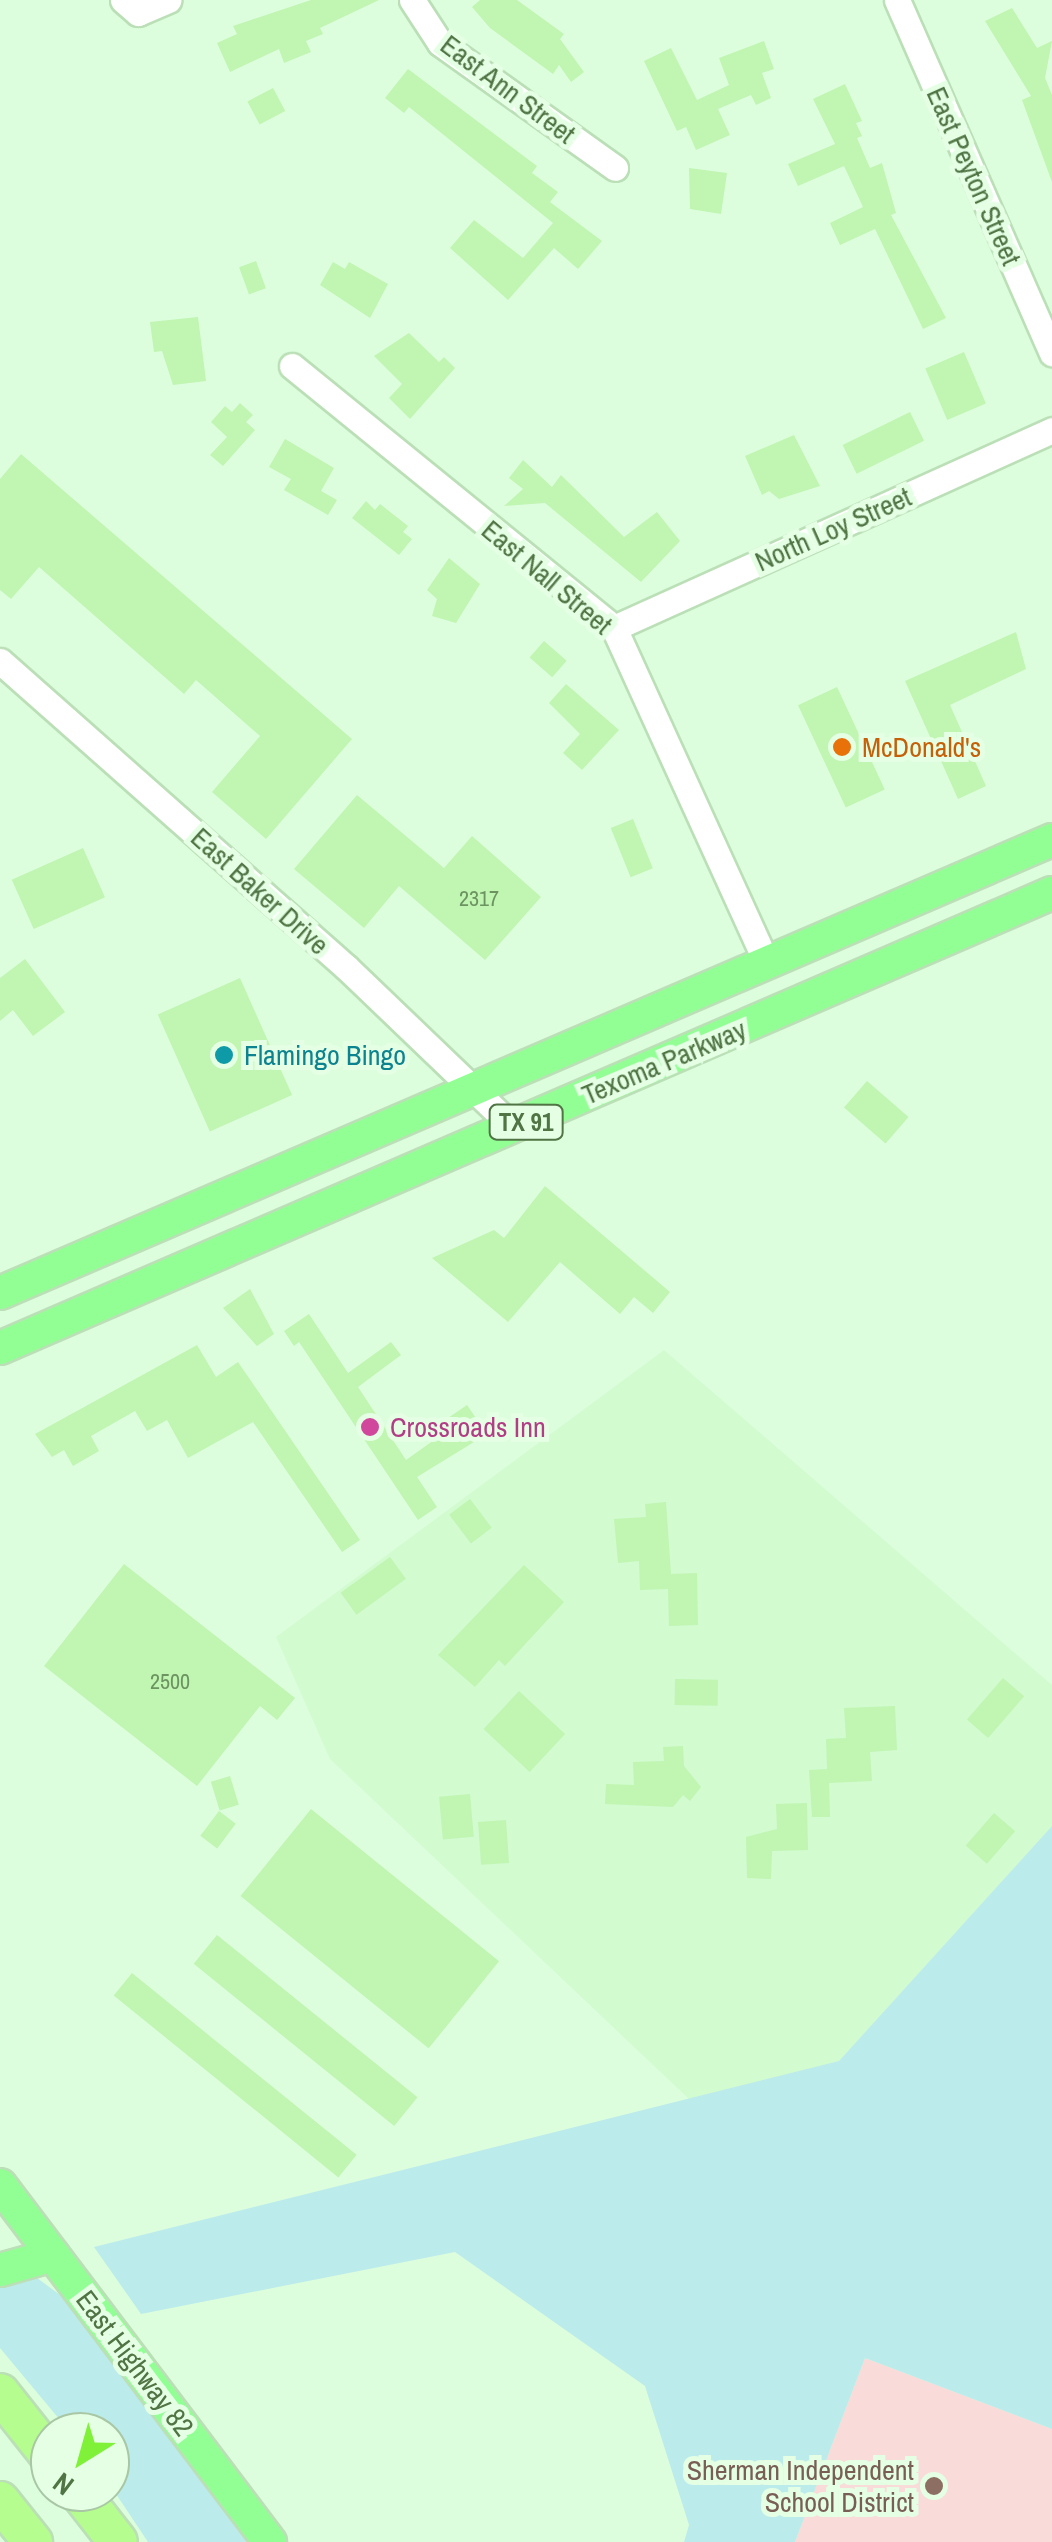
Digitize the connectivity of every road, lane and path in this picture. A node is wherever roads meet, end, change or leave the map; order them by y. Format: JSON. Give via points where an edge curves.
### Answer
{"nodes":[{"id":1,"x":168,"y":0,"type":"edge"},
{"id":2,"x":412,"y":0,"type":"edge"},
{"id":3,"x":897,"y":0,"type":"edge"},
{"id":4,"x":130,"y":6,"type":"edge"},
{"id":5,"x":614,"y":168,"type":"dead end"},
{"id":6,"x":1052,"y":352,"type":"edge"},
{"id":7,"x":292,"y":366,"type":"dead end"},
{"id":8,"x":1052,"y":430,"type":"edge"},
{"id":9,"x":614,"y":628,"type":"junction"},
{"id":10,"x":0,"y":660,"type":"edge"},
{"id":11,"x":1052,"y":840,"type":"edge"},
{"id":12,"x":1052,"y":893,"type":"edge"},
{"id":13,"x":767,"y":963,"type":"junction"},
{"id":14,"x":476,"y":1088,"type":"junction"},
{"id":15,"x":513,"y":1127,"type":"junction"},
{"id":16,"x":0,"y":1293,"type":"edge"},
{"id":17,"x":0,"y":1348,"type":"edge"},
{"id":18,"x":0,"y":2185,"type":"edge"},
{"id":19,"x":54,"y":2254,"type":"junction"},
{"id":20,"x":0,"y":2270,"type":"edge"},
{"id":21,"x":0,"y":2393,"type":"edge"},
{"id":22,"x":30,"y":2430,"type":"edge"},
{"id":23,"x":0,"y":2501,"type":"edge"},
{"id":24,"x":94,"y":2512,"type":"edge"},
{"id":25,"x":33,"y":2542,"type":"edge"},
{"id":26,"x":118,"y":2542,"type":"edge"},
{"id":27,"x":270,"y":2542,"type":"edge"}],
"edges":[{"from":1,"to":4,"type":"street"},
{"from":2,"to":5,"type":"street","name":"East Ann Street","via":[[440,43]]},
{"from":3,"to":6,"type":"street","name":"East Peyton Street"},
{"from":7,"to":9,"type":"street","name":"East Nall Street"},
{"from":8,"to":9,"type":"street","name":"North Loy Street"},
{"from":9,"to":13,"type":"street","name":"East Nall Street"},
{"from":10,"to":14,"type":"street","name":"East Baker Drive"},
{"from":11,"to":13,"type":"main road","name":"Texoma Parkway","number":"TX 91"},
{"from":12,"to":15,"type":"main road","name":"Texoma Parkway","number":"TX 91"},
{"from":13,"to":14,"type":"main road","name":"Texoma Parkway","number":"TX 91"},
{"from":14,"to":15,"type":"street","name":"East Baker Drive"},
{"from":14,"to":16,"type":"main road","name":"Texoma Parkway","number":"TX 91"},
{"from":15,"to":17,"type":"main road","name":"Texoma Parkway","number":"TX 91"},
{"from":18,"to":19,"type":"main road","name":"East Highway 82"},
{"from":19,"to":20,"type":"main road"},
{"from":19,"to":27,"type":"main road","name":"East Highway 82"},
{"from":21,"to":22,"type":"highway"},
{"from":23,"to":25,"type":"highway"},
{"from":24,"to":26,"type":"highway"}]}
